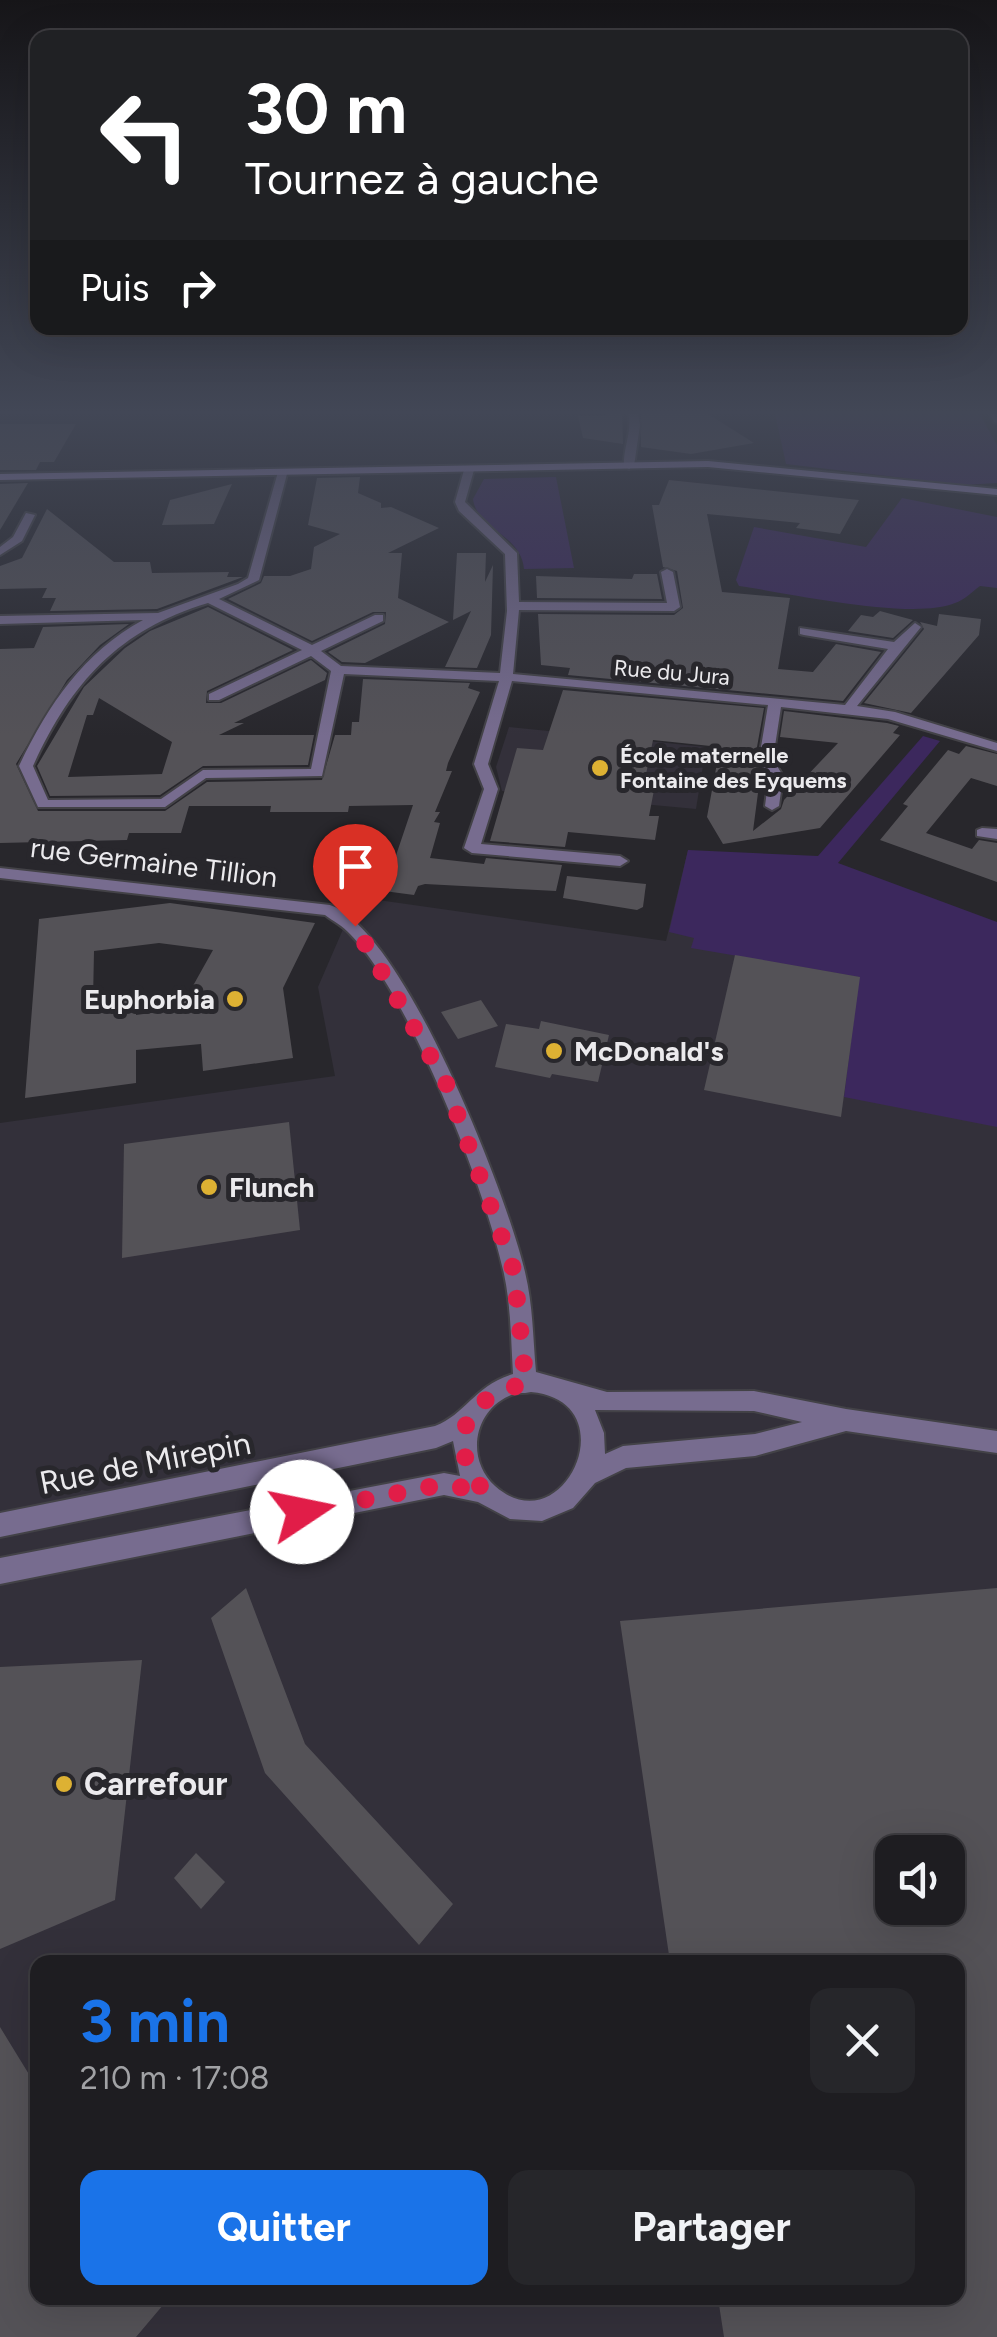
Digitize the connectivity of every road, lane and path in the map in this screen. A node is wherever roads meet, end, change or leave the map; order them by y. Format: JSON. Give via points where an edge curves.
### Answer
{"nodes":[{"id":1,"x":28,"y":518,"type":"edge"},
{"id":2,"x":270,"y":518,"type":"edge"},
{"id":3,"x":476,"y":518,"type":"edge"},
{"id":4,"x":0,"y":552,"type":"edge"},
{"id":5,"x":668,"y":572,"type":"dead end"},
{"id":6,"x":211,"y":600,"type":"junction"},
{"id":7,"x":514,"y":606,"type":"junction"},
{"id":8,"x":160,"y":616,"type":"junction"},
{"id":9,"x":379,"y":618,"type":"dead end"},
{"id":10,"x":0,"y":620,"type":"edge"},
{"id":11,"x":915,"y":626,"type":"dead end"},
{"id":12,"x":804,"y":630,"type":"dead end"},
{"id":13,"x":894,"y":646,"type":"junction"},
{"id":14,"x":310,"y":650,"type":"junction"},
{"id":15,"x":338,"y":670,"type":"junction"},
{"id":16,"x":507,"y":677,"type":"junction"},
{"id":17,"x":214,"y":697,"type":"dead end"},
{"id":18,"x":775,"y":702,"type":"junction"},
{"id":19,"x":848,"y":709,"type":"junction"},
{"id":20,"x":997,"y":748,"type":"edge"},
{"id":21,"x":772,"y":806,"type":"dead end"},
{"id":22,"x":620,"y":860,"type":"dead end"},
{"id":23,"x":0,"y":873,"type":"edge"},
{"id":24,"x":526,"y":1384,"type":"junction"},
{"id":25,"x":564,"y":1393,"type":"junction"},
{"id":26,"x":471,"y":1413,"type":"junction"},
{"id":27,"x":846,"y":1420,"type":"junction"},
{"id":28,"x":997,"y":1442,"type":"edge"},
{"id":29,"x":590,"y":1473,"type":"junction"},
{"id":30,"x":485,"y":1492,"type":"junction"},
{"id":31,"x":0,"y":1526,"type":"edge"},
{"id":32,"x":0,"y":1571,"type":"edge"}],
"edges":[{"from":1,"to":4,"type":"street","via":[[18,539]]},
{"from":2,"to":6,"type":"street","via":[[254,580]]},
{"from":3,"to":7,"type":"street","via":[[511,553]]},
{"from":5,"to":7,"type":"street","via":[[674,606]]},
{"from":6,"to":8,"type":"street"},
{"from":6,"to":14,"type":"street"},
{"from":7,"to":16,"type":"street"},
{"from":8,"to":10,"type":"street"},
{"from":8,"to":15,"type":"street","via":[[97,656],[50,710],[26,766],[43,804],[165,803],[203,774],[317,773]]},
{"from":9,"to":14,"type":"street"},
{"from":11,"to":13,"type":"street"},
{"from":12,"to":13,"type":"street"},
{"from":13,"to":19,"type":"street"},
{"from":14,"to":15,"type":"street"},
{"from":14,"to":17,"type":"street"},
{"from":15,"to":16,"type":"street","name":"Rue du Jura"},
{"from":16,"to":18,"type":"street","name":"Rue du Jura"},
{"from":16,"to":22,"type":"street","via":[[481,764],[491,790],[472,848]]},
{"from":18,"to":19,"type":"street","name":"Rue du Jura"},
{"from":18,"to":21,"type":"street","via":[[766,759],[776,776]]},
{"from":19,"to":20,"type":"street","name":"Rue du Jura","via":[[890,714]]},
{"from":23,"to":24,"type":"street","name":"rue Germaine Tillion","via":[[330,910],[355,926],[446,1083],[514,1271]]},
{"from":24,"to":25,"type":"street"},
{"from":24,"to":26,"type":"street","via":[[504,1388]]},
{"from":25,"to":27,"type":"street","via":[[607,1402],[754,1401]]},
{"from":25,"to":29,"type":"street","via":[[579,1405],[596,1437]]},
{"from":26,"to":30,"type":"street","via":[[462,1454]]},
{"from":26,"to":31,"type":"street","name":"Rue de Mirepin","via":[[436,1437]]},
{"from":27,"to":28,"type":"street"},
{"from":27,"to":29,"type":"street","via":[[755,1445],[623,1456]]},
{"from":29,"to":30,"type":"street","via":[[574,1492],[540,1507],[502,1502]]},
{"from":30,"to":32,"type":"street","via":[[444,1484]]}]}
